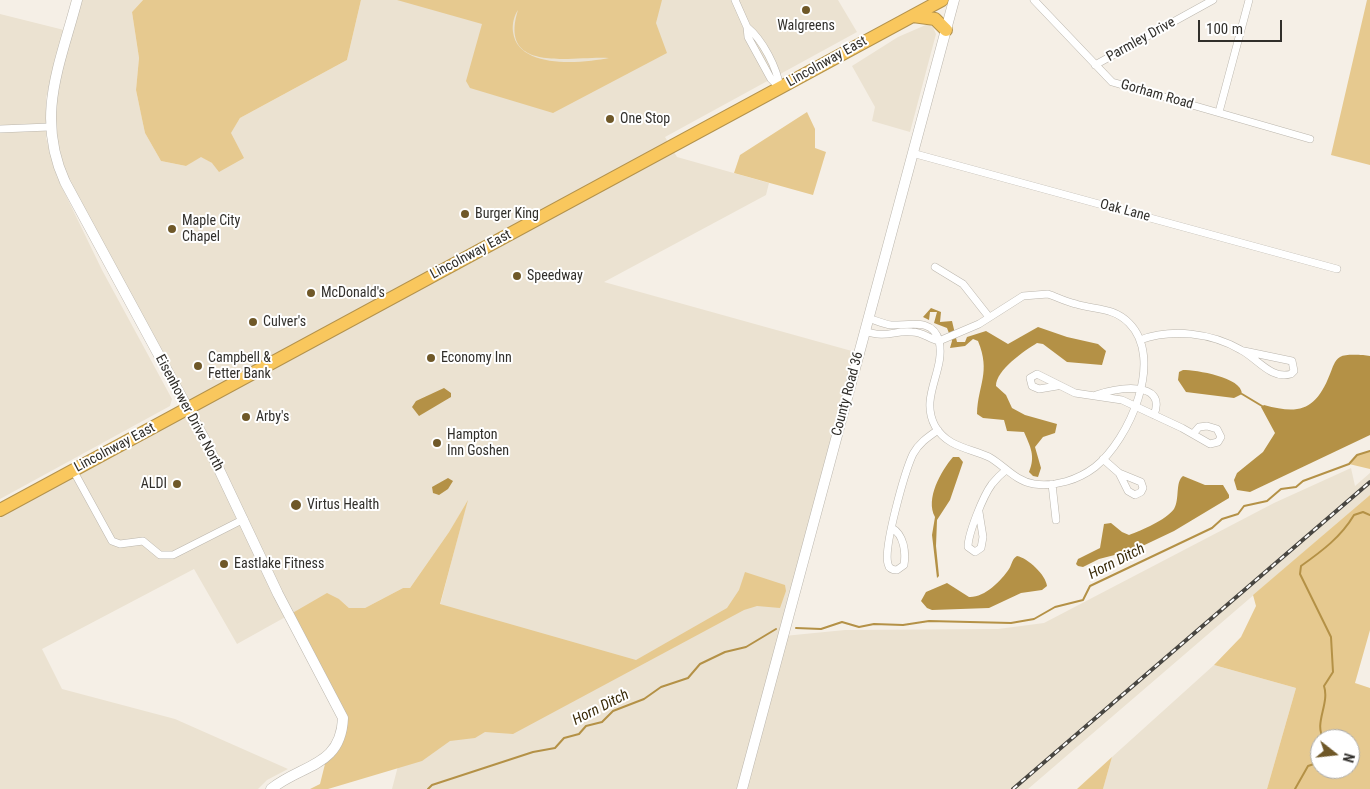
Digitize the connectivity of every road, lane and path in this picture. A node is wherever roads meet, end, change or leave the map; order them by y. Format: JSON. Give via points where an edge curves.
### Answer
{"nodes":[{"id":1,"x":77,"y":0,"type":"edge"},
{"id":2,"x":735,"y":0,"type":"edge"},
{"id":3,"x":942,"y":0,"type":"edge"},
{"id":4,"x":954,"y":0,"type":"edge"},
{"id":5,"x":1034,"y":0,"type":"edge"},
{"id":6,"x":1213,"y":0,"type":"edge"},
{"id":7,"x":1250,"y":0,"type":"edge"},
{"id":8,"x":913,"y":16,"type":"junction"},
{"id":9,"x":946,"y":30,"type":"junction"},
{"id":10,"x":1095,"y":65,"type":"junction"},
{"id":11,"x":780,"y":88,"type":"junction"},
{"id":12,"x":1219,"y":112,"type":"junction"},
{"id":13,"x":49,"y":126,"type":"junction"},
{"id":14,"x":0,"y":129,"type":"edge"},
{"id":15,"x":1310,"y":139,"type":"dead end"},
{"id":16,"x":912,"y":153,"type":"junction"},
{"id":17,"x":935,"y":268,"type":"dead end"},
{"id":18,"x":1337,"y":269,"type":"dead end"},
{"id":19,"x":989,"y":317,"type":"junction"},
{"id":20,"x":868,"y":318,"type":"junction"},
{"id":21,"x":864,"y":331,"type":"junction"},
{"id":22,"x":1140,"y":340,"type":"junction"},
{"id":23,"x":939,"y":341,"type":"junction"},
{"id":24,"x":1244,"y":351,"type":"junction"},
{"id":25,"x":1057,"y":386,"type":"dead end"},
{"id":26,"x":1140,"y":389,"type":"junction"},
{"id":27,"x":1096,"y":395,"type":"junction"},
{"id":28,"x":1134,"y":408,"type":"junction"},
{"id":29,"x":188,"y":409,"type":"junction"},
{"id":30,"x":1154,"y":415,"type":"junction"},
{"id":31,"x":938,"y":430,"type":"junction"},
{"id":32,"x":1193,"y":434,"type":"dead end"},
{"id":33,"x":1103,"y":459,"type":"junction"},
{"id":34,"x":73,"y":470,"type":"junction"},
{"id":35,"x":1006,"y":470,"type":"junction"},
{"id":36,"x":1118,"y":472,"type":"dead end"},
{"id":37,"x":1052,"y":484,"type":"junction"},
{"id":38,"x":0,"y":510,"type":"edge"},
{"id":39,"x":979,"y":512,"type":"junction"},
{"id":40,"x":244,"y":519,"type":"junction"},
{"id":41,"x":1056,"y":520,"type":"dead end"},
{"id":42,"x":892,"y":528,"type":"junction"},
{"id":43,"x":271,"y":789,"type":"edge"},
{"id":44,"x":742,"y":789,"type":"edge"}],
"edges":[{"from":1,"to":13,"type":"street","name":"Eisenhower Drive North","via":[[53,92]]},
{"from":2,"to":11,"type":"street","via":[[748,37],[771,79]]},
{"from":3,"to":8,"type":"highway","name":"Lincolnway East"},
{"from":4,"to":9,"type":"street","name":"County Road 36"},
{"from":5,"to":10,"type":"street","name":"Gorham Road"},
{"from":6,"to":10,"type":"street","name":"Parmley Drive"},
{"from":7,"to":12,"type":"street"},
{"from":8,"to":9,"type":"highway","via":[[935,19]]},
{"from":8,"to":11,"type":"highway","name":"Lincolnway East"},
{"from":9,"to":16,"type":"street","name":"County Road 36"},
{"from":10,"to":12,"type":"street","name":"Gorham Road","via":[[1116,84]]},
{"from":11,"to":29,"type":"highway","name":"Lincolnway East"},
{"from":12,"to":15,"type":"street","name":"Gorham Road"},
{"from":13,"to":14,"type":"street"},
{"from":13,"to":29,"type":"street","name":"Eisenhower Drive North","via":[[54,156],[65,182]]},
{"from":16,"to":18,"type":"street","name":"Oak Lane"},
{"from":16,"to":20,"type":"street","name":"County Road 36"},
{"from":17,"to":19,"type":"street","via":[[963,284]]},
{"from":19,"to":22,"type":"street","via":[[1022,296],[1048,294],[1117,314],[1128,322]]},
{"from":19,"to":23,"type":"street"},
{"from":20,"to":21,"type":"street","name":"County Road 36"},
{"from":20,"to":23,"type":"street","via":[[893,325],[923,325],[935,332]]},
{"from":21,"to":23,"type":"street","via":[[888,336],[920,332]]},
{"from":21,"to":44,"type":"street","name":"County Road 36"},
{"from":22,"to":24,"type":"street","via":[[1161,333],[1179,332]]},
{"from":22,"to":26,"type":"street","via":[[1144,359]]},
{"from":23,"to":31,"type":"street","via":[[941,358],[930,402],[931,415]]},
{"from":24,"to":24,"type":"street","via":[[1252,360],[1280,375],[1294,371],[1292,361]]},
{"from":25,"to":27,"type":"street","via":[[1083,396]]},
{"from":26,"to":27,"type":"street","via":[[1119,389]]},
{"from":26,"to":28,"type":"street"},
{"from":26,"to":30,"type":"street","via":[[1154,397]]},
{"from":27,"to":28,"type":"street","via":[[1114,398]]},
{"from":28,"to":30,"type":"street"},
{"from":28,"to":33,"type":"street","via":[[1120,436]]},
{"from":29,"to":34,"type":"highway","name":"Lincolnway East"},
{"from":29,"to":40,"type":"street","name":"Eisenhower Drive North"},
{"from":30,"to":32,"type":"street"},
{"from":31,"to":35,"type":"street","via":[[952,444],[986,456]]},
{"from":31,"to":42,"type":"street","via":[[923,440],[913,453]]},
{"from":33,"to":36,"type":"street"},
{"from":33,"to":37,"type":"street","via":[[1075,479]]},
{"from":34,"to":38,"type":"highway","name":"Lincolnway East"},
{"from":34,"to":40,"type":"street","via":[[112,541],[120,544],[143,541],[160,555],[173,555]]},
{"from":35,"to":37,"type":"street","via":[[1027,482]]},
{"from":35,"to":39,"type":"street","via":[[992,483]]},
{"from":37,"to":41,"type":"street"},
{"from":39,"to":39,"type":"street","via":[[968,538],[968,547],[975,552],[981,548],[983,538]]},
{"from":40,"to":43,"type":"street","name":"Eisenhower Drive North","via":[[278,594],[343,718],[338,745],[328,756]]},
{"from":42,"to":42,"type":"street","via":[[888,541],[888,564],[897,570],[904,565],[903,544],[900,534]]}]}
